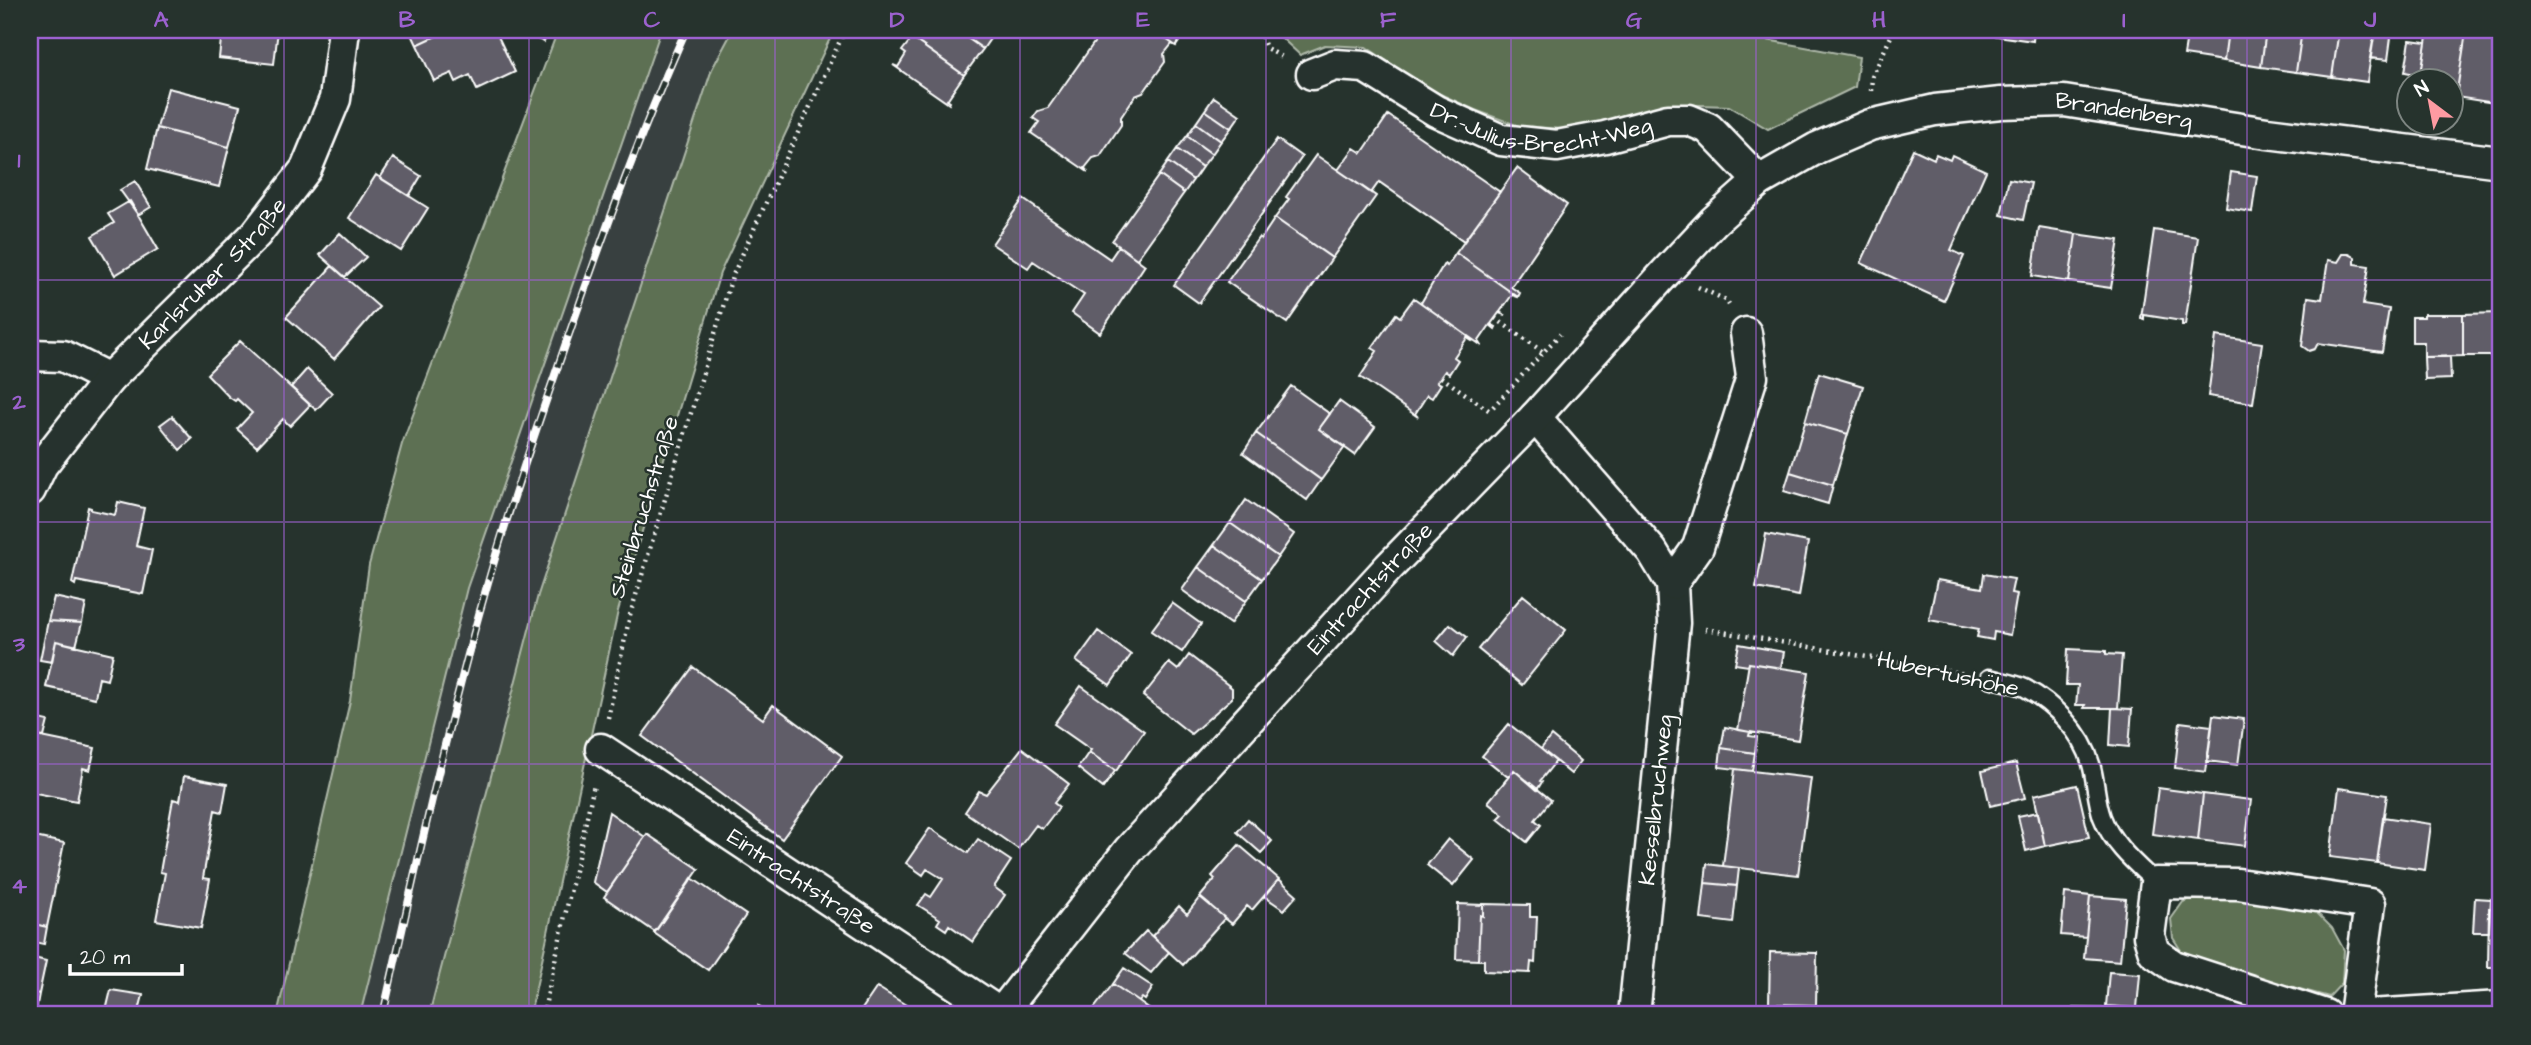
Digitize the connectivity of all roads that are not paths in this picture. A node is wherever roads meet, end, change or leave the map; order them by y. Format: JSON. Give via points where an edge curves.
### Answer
{"nodes":[{"id":1,"x":344,"y":30,"type":"edge"},
{"id":2,"x":1312,"y":74,"type":"dead end"},
{"id":3,"x":2501,"y":162,"type":"edge"},
{"id":4,"x":1759,"y":181,"type":"junction"},
{"id":5,"x":1746,"y":333,"type":"road end"},
{"id":6,"x":30,"y":355,"type":"edge"},
{"id":7,"x":109,"y":379,"type":"junction"},
{"id":8,"x":1535,"y":417,"type":"junction"},
{"id":9,"x":30,"y":491,"type":"edge"},
{"id":10,"x":1672,"y":584,"type":"junction"},
{"id":11,"x":1989,"y":678,"type":"road end"},
{"id":12,"x":601,"y":749,"type":"road end"},
{"id":13,"x":2156,"y":884,"type":"junction"},
{"id":14,"x":2501,"y":1007,"type":"edge"},
{"id":15,"x":1001,"y":1014,"type":"edge"},
{"id":16,"x":1634,"y":1015,"type":"edge"},
{"id":17,"x":2325,"y":1015,"type":"edge"},
{"id":18,"x":2355,"y":1015,"type":"edge"},
{"id":19,"x":2369,"y":1015,"type":"edge"}],
"edges":[{"from":1,"to":7,"type":"street","name":"Karlsruher Straße","via":[[335,99],[306,169],[256,234]]},
{"from":2,"to":4,"type":"street","name":"Dr.-Julius-Brecht-Weg","via":[[1335,65],[1364,66],[1436,111],[1501,140],[1557,146],[1668,120],[1689,120],[1708,128]]},
{"from":3,"to":4,"type":"street","name":"Brandenberg","via":[[2267,133],[2064,101],[1935,110],[1870,125]]},
{"from":4,"to":8,"type":"street","name":"Eintrachtstraße","via":[[1714,221]]},
{"from":5,"to":10,"type":"street","via":[[1752,377],[1698,548]]},
{"from":6,"to":7,"type":"street","via":[[63,356]]},
{"from":7,"to":9,"type":"street","name":"Karlsruher Straße","via":[[42,465]]},
{"from":8,"to":10,"type":"street","name":"Kesselbruchweg","via":[[1652,551]]},
{"from":8,"to":15,"type":"street","name":"Eintrachtstraße","via":[[1389,567],[1129,850]]},
{"from":10,"to":16,"type":"street","name":"Kesselbruchweg","via":[[1674,623]]},
{"from":11,"to":13,"type":"lane","name":"Hubertushöhe","via":[[2024,688],[2071,727],[2091,761],[2102,817],[2113,838]]},
{"from":12,"to":15,"type":"street","name":"Eintrachtstraße"},
{"from":13,"to":17,"type":"street","via":[[2149,936],[2154,952],[2175,966]]},
{"from":13,"to":18,"type":"street","via":[[2238,884],[2370,904]]},
{"from":14,"to":19,"type":"street"}]}
